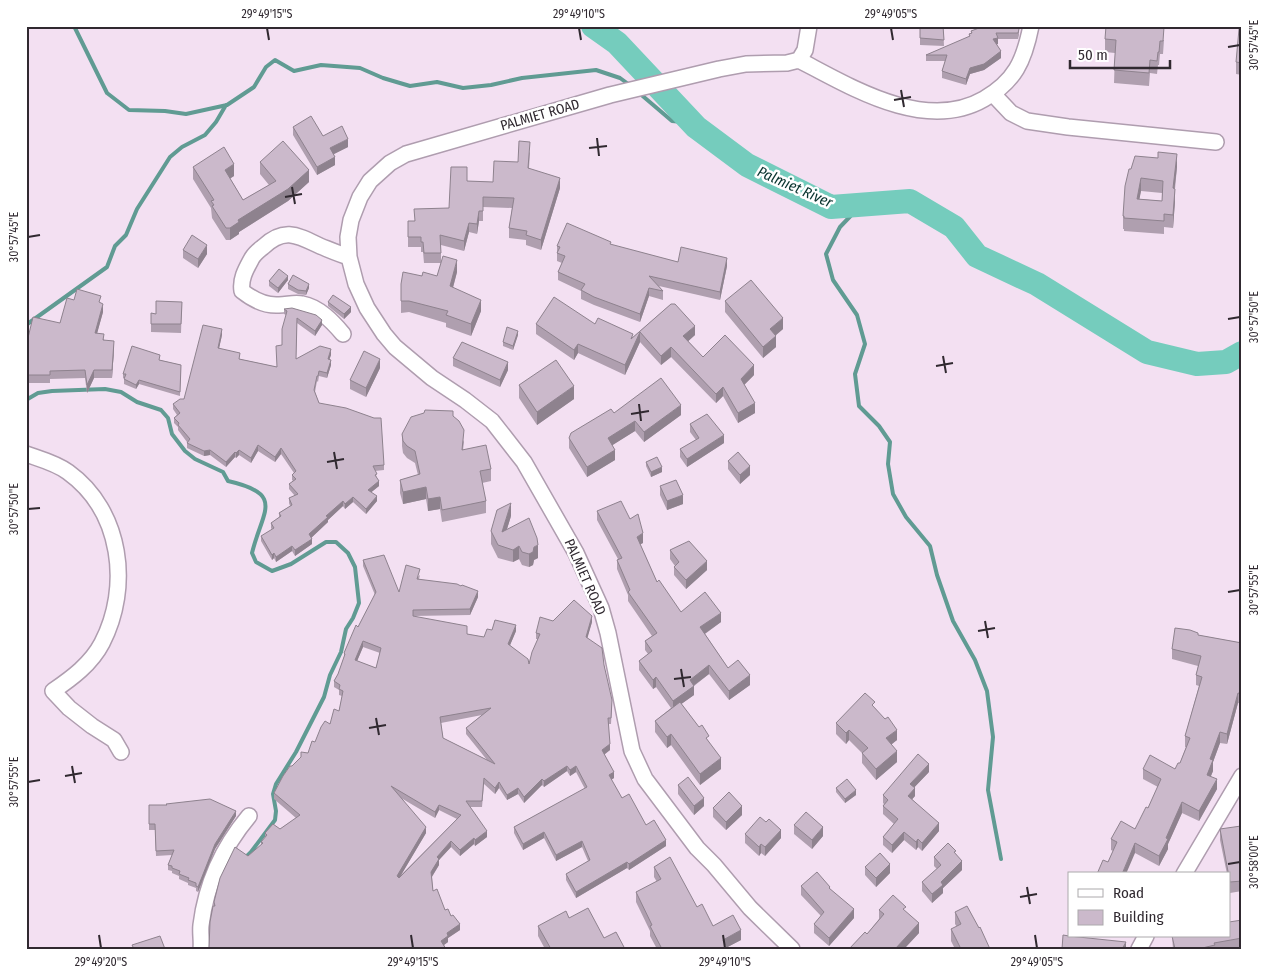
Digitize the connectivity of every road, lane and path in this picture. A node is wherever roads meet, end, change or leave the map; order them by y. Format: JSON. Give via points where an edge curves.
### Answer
{"nodes":[{"id":1,"x":810,"y":26,"type":"edge"},
{"id":2,"x":1031,"y":26,"type":"edge"},
{"id":3,"x":798,"y":60,"type":"junction"},
{"id":4,"x":993,"y":94,"type":"junction"},
{"id":5,"x":1216,"y":142,"type":"dead end"},
{"id":6,"x":350,"y":257,"type":"junction"},
{"id":7,"x":343,"y":334,"type":"dead end"},
{"id":8,"x":26,"y":454,"type":"edge"},
{"id":9,"x":121,"y":752,"type":"dead end"},
{"id":10,"x":1242,"y":776,"type":"edge"},
{"id":11,"x":249,"y":816,"type":"dead end"},
{"id":12,"x":1185,"y":872,"type":"edge"},
{"id":13,"x":201,"y":949,"type":"edge"},
{"id":14,"x":792,"y":949,"type":"edge"}],
"edges":[{"from":1,"to":3,"type":"street","via":[[805,50]]},
{"from":2,"to":4,"type":"street","via":[[1019,66],[1007,83]]},
{"from":3,"to":4,"type":"street","via":[[891,103],[923,111],[972,106]]},
{"from":3,"to":6,"type":"street","name":"PALMIET ROAD","via":[[719,69],[610,95],[406,154],[370,181],[360,197],[348,237]]},
{"from":4,"to":5,"type":"street","via":[[1011,113],[1027,121]]},
{"from":6,"to":7,"type":"street","via":[[294,234],[286,234],[267,242],[254,255],[241,285],[246,295],[263,303],[302,303],[313,308]]},
{"from":6,"to":14,"type":"street","name":"PALMIET ROAD","via":[[356,284],[367,308],[395,347],[492,422],[524,462],[576,553],[602,608],[632,752],[641,772],[697,848],[750,908]]},
{"from":8,"to":9,"type":"street","via":[[68,472],[96,502],[109,526],[119,560],[114,612],[101,644],[86,665],[54,691],[69,708],[114,740]]},
{"from":10,"to":12,"type":"street"},
{"from":11,"to":13,"type":"street","via":[[218,863],[204,904]]}]}
